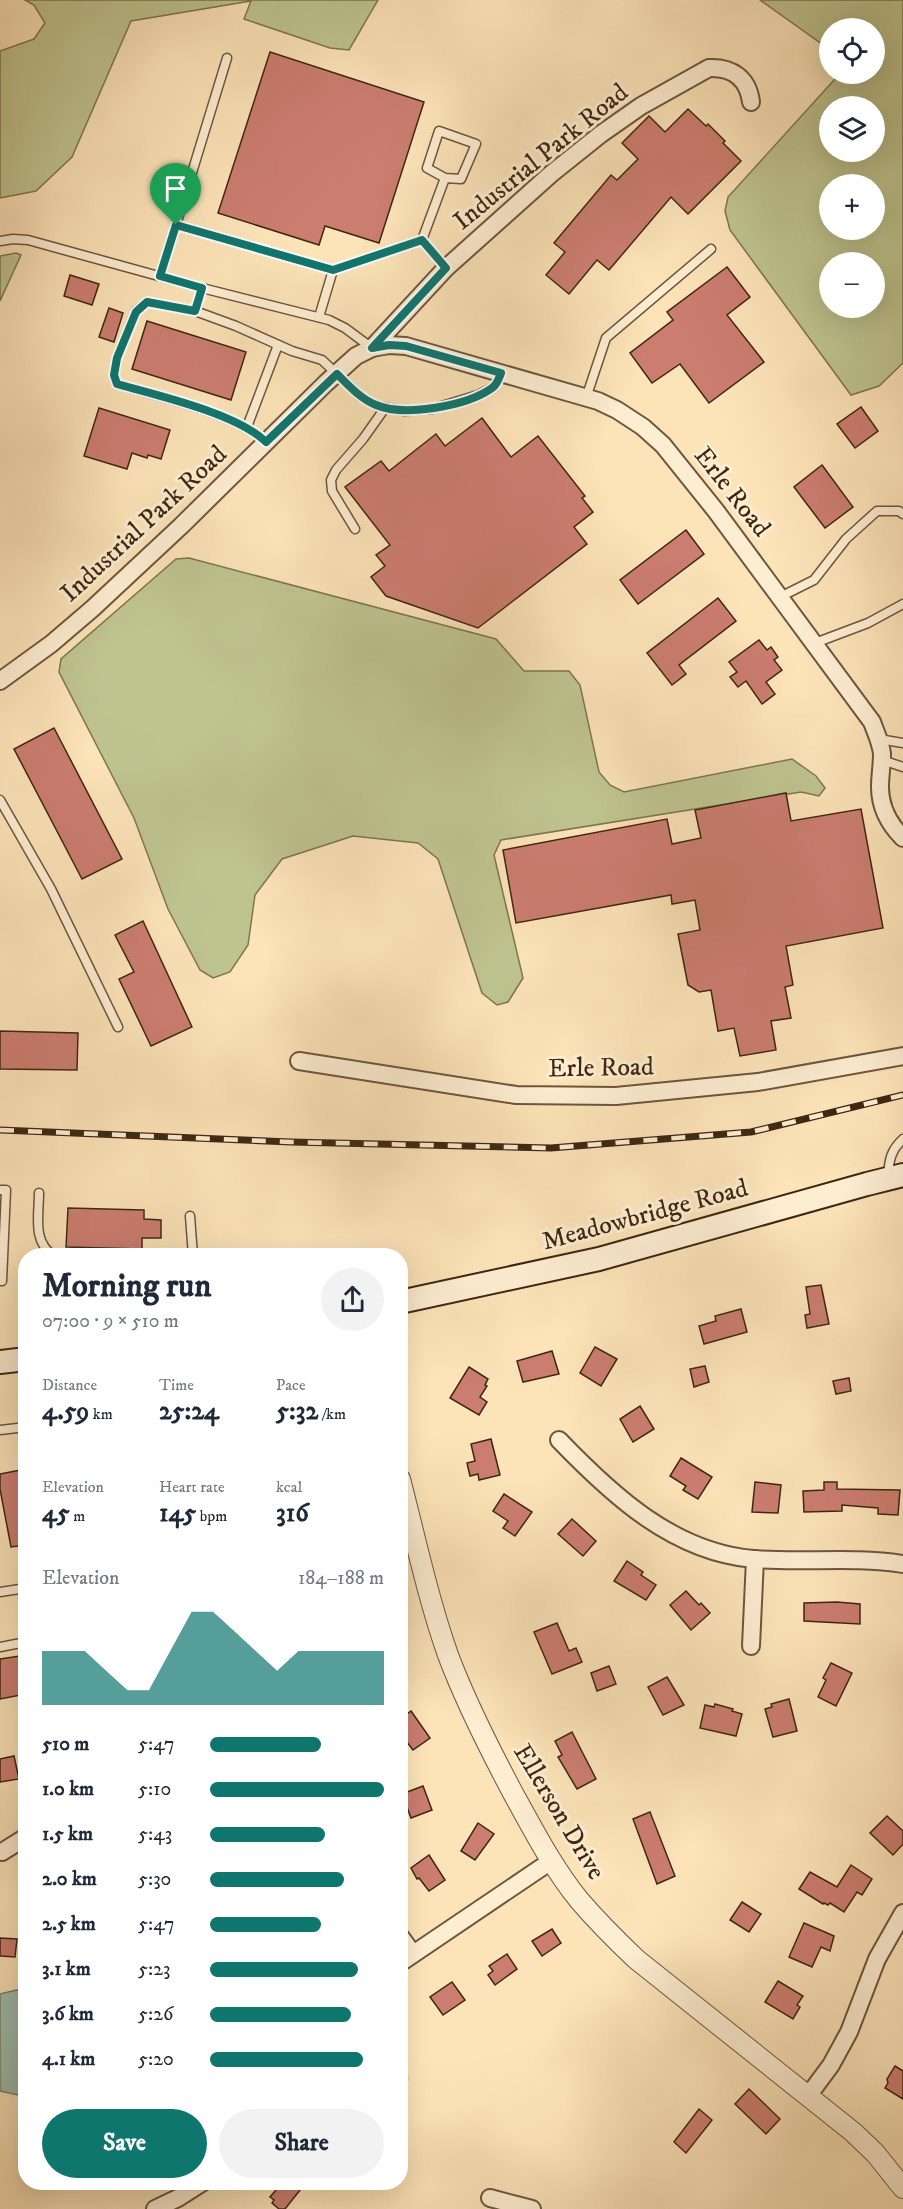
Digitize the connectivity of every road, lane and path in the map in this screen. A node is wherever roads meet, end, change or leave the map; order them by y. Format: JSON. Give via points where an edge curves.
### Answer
{"nodes":[{"id":1,"x":227,"y":58,"type":"dead end"},
{"id":2,"x":751,"y":102,"type":"dead end"},
{"id":3,"x":445,"y":178,"type":"junction"},
{"id":4,"x":176,"y":225,"type":"junction"},
{"id":5,"x":422,"y":240,"type":"junction"},
{"id":6,"x":0,"y":241,"type":"edge"},
{"id":7,"x":711,"y":249,"type":"dead end"},
{"id":8,"x":446,"y":268,"type":"junction"},
{"id":9,"x":333,"y":270,"type":"junction"},
{"id":10,"x":160,"y":276,"type":"junction"},
{"id":11,"x":202,"y":288,"type":"junction"},
{"id":12,"x":195,"y":311,"type":"junction"},
{"id":13,"x":319,"y":317,"type":"junction"},
{"id":14,"x":278,"y":345,"type":"junction"},
{"id":15,"x":372,"y":348,"type":"junction"},
{"id":16,"x":501,"y":373,"type":"junction"},
{"id":17,"x":337,"y":374,"type":"junction"},
{"id":18,"x":586,"y":398,"type":"junction"},
{"id":19,"x":386,"y":408,"type":"junction"},
{"id":20,"x":247,"y":427,"type":"junction"},
{"id":21,"x":266,"y":442,"type":"junction"},
{"id":22,"x":903,"y":514,"type":"edge"},
{"id":23,"x":355,"y":529,"type":"dead end"},
{"id":24,"x":780,"y":597,"type":"junction"},
{"id":25,"x":903,"y":604,"type":"edge"},
{"id":26,"x":815,"y":643,"type":"junction"},
{"id":27,"x":0,"y":681,"type":"edge"},
{"id":28,"x":879,"y":738,"type":"junction"},
{"id":29,"x":903,"y":742,"type":"edge"},
{"id":30,"x":882,"y":760,"type":"junction"},
{"id":31,"x":903,"y":766,"type":"edge"},
{"id":32,"x":0,"y":800,"type":"edge"},
{"id":33,"x":903,"y":838,"type":"edge"},
{"id":34,"x":118,"y":1027,"type":"dead end"},
{"id":35,"x":903,"y":1056,"type":"edge"},
{"id":36,"x":299,"y":1061,"type":"dead end"},
{"id":37,"x":903,"y":1139,"type":"edge"},
{"id":38,"x":895,"y":1177,"type":"edge"},
{"id":39,"x":0,"y":1190,"type":"edge"},
{"id":40,"x":39,"y":1193,"type":"dead end"},
{"id":41,"x":190,"y":1216,"type":"dead end"},
{"id":42,"x":44,"y":1248,"type":"edge"},
{"id":43,"x":192,"y":1248,"type":"edge"},
{"id":44,"x":0,"y":1281,"type":"edge"},
{"id":45,"x":408,"y":1300,"type":"edge"},
{"id":46,"x":18,"y":1360,"type":"edge"},
{"id":47,"x":0,"y":1362,"type":"edge"},
{"id":48,"x":18,"y":1428,"type":"edge"},
{"id":49,"x":0,"y":1430,"type":"edge"},
{"id":50,"x":559,"y":1440,"type":"dead end"},
{"id":51,"x":408,"y":1535,"type":"edge"},
{"id":52,"x":755,"y":1559,"type":"junction"},
{"id":53,"x":903,"y":1564,"type":"edge"},
{"id":54,"x":18,"y":1589,"type":"edge"},
{"id":55,"x":0,"y":1592,"type":"edge"},
{"id":56,"x":18,"y":1644,"type":"edge"},
{"id":57,"x":751,"y":1646,"type":"dead end"},
{"id":58,"x":0,"y":1647,"type":"edge"},
{"id":59,"x":18,"y":1842,"type":"edge"},
{"id":60,"x":2,"y":1852,"type":"dead end"},
{"id":61,"x":551,"y":1861,"type":"junction"},
{"id":62,"x":903,"y":1913,"type":"edge"},
{"id":63,"x":408,"y":1958,"type":"edge"},
{"id":64,"x":808,"y":2096,"type":"junction"},
{"id":65,"x":903,"y":2188,"type":"edge"},
{"id":66,"x":190,"y":2190,"type":"edge"},
{"id":67,"x":490,"y":2198,"type":"dead end"},
{"id":68,"x":155,"y":2209,"type":"edge"},
{"id":69,"x":532,"y":2209,"type":"edge"}],
"edges":[{"from":1,"to":4,"type":"lane"},
{"from":2,"to":8,"type":"street","name":"Industrial Park Road","via":[[741,77],[731,70],[709,68],[641,106],[601,134]]},
{"from":3,"to":3,"type":"lane","via":[[461,179],[476,144],[439,131],[427,168]]},
{"from":3,"to":5,"type":"lane"},
{"from":4,"to":9,"type":"lane"},
{"from":4,"to":10,"type":"lane"},
{"from":5,"to":8,"type":"lane"},
{"from":5,"to":9,"type":"lane"},
{"from":6,"to":10,"type":"lane","via":[[28,240]]},
{"from":7,"to":18,"type":"lane","via":[[606,338]]},
{"from":8,"to":15,"type":"street","name":"Industrial Park Road"},
{"from":9,"to":13,"type":"lane"},
{"from":10,"to":11,"type":"lane"},
{"from":11,"to":12,"type":"lane"},
{"from":11,"to":13,"type":"lane"},
{"from":12,"to":14,"type":"lane"},
{"from":12,"to":20,"type":"lane","via":[[147,302],[136,312],[117,358],[117,384]]},
{"from":13,"to":15,"type":"lane","via":[[345,328]]},
{"from":14,"to":17,"type":"lane","via":[[322,360]]},
{"from":14,"to":20,"type":"lane"},
{"from":15,"to":16,"type":"street","name":"Erle Road","via":[[406,346]]},
{"from":15,"to":17,"type":"street","name":"Industrial Park Road"},
{"from":16,"to":18,"type":"street","name":"Erle Road"},
{"from":16,"to":19,"type":"lane","via":[[494,387],[461,401],[432,409]]},
{"from":17,"to":19,"type":"lane","via":[[360,396]]},
{"from":17,"to":21,"type":"street","name":"Industrial Park Road"},
{"from":18,"to":24,"type":"street","name":"Erle Road","via":[[617,410],[663,445]]},
{"from":19,"to":23,"type":"lane","via":[[332,480],[333,491]]},
{"from":20,"to":21,"type":"lane"},
{"from":21,"to":27,"type":"street","name":"Industrial Park Road","via":[[92,609]]},
{"from":22,"to":24,"type":"lane","via":[[877,511],[846,539],[814,580]]},
{"from":24,"to":26,"type":"street","name":"Erle Road"},
{"from":25,"to":26,"type":"lane"},
{"from":26,"to":28,"type":"street","name":"Erle Road","via":[[872,722]]},
{"from":28,"to":29,"type":"lane"},
{"from":28,"to":30,"type":"street","name":"Erle Road"},
{"from":30,"to":31,"type":"lane"},
{"from":30,"to":33,"type":"street","name":"Erle Road","via":[[881,801],[893,828]]},
{"from":32,"to":34,"type":"lane","via":[[51,889]]},
{"from":35,"to":36,"type":"street","name":"Erle Road","via":[[758,1082],[616,1096],[516,1095]]},
{"from":37,"to":38,"type":"lane","via":[[889,1159]]},
{"from":38,"to":45,"type":"main road","name":"Meadowbridge Road","via":[[599,1259]]},
{"from":39,"to":44,"type":"lane","via":[[6,1190]]},
{"from":40,"to":42,"type":"lane","via":[[38,1234]]},
{"from":41,"to":43,"type":"lane"},
{"from":46,"to":47,"type":"main road"},
{"from":48,"to":49,"type":"lane"},
{"from":50,"to":52,"type":"street","via":[[616,1495],[657,1526],[708,1550]]},
{"from":51,"to":61,"type":"street","name":"Ellerson Drive","via":[[464,1693]]},
{"from":52,"to":53,"type":"street","via":[[838,1558]]},
{"from":52,"to":57,"type":"street"},
{"from":54,"to":55,"type":"lane"},
{"from":56,"to":58,"type":"lane"},
{"from":59,"to":60,"type":"street"},
{"from":61,"to":63,"type":"street"},
{"from":61,"to":64,"type":"street","name":"Ellerson Drive","via":[[578,1898],[636,1959]]},
{"from":62,"to":64,"type":"street","via":[[877,1959],[849,2032]]},
{"from":64,"to":65,"type":"street","name":"Ellerson Drive","via":[[868,2146]]},
{"from":66,"to":68,"type":"street"},
{"from":67,"to":69,"type":"street"}]}
